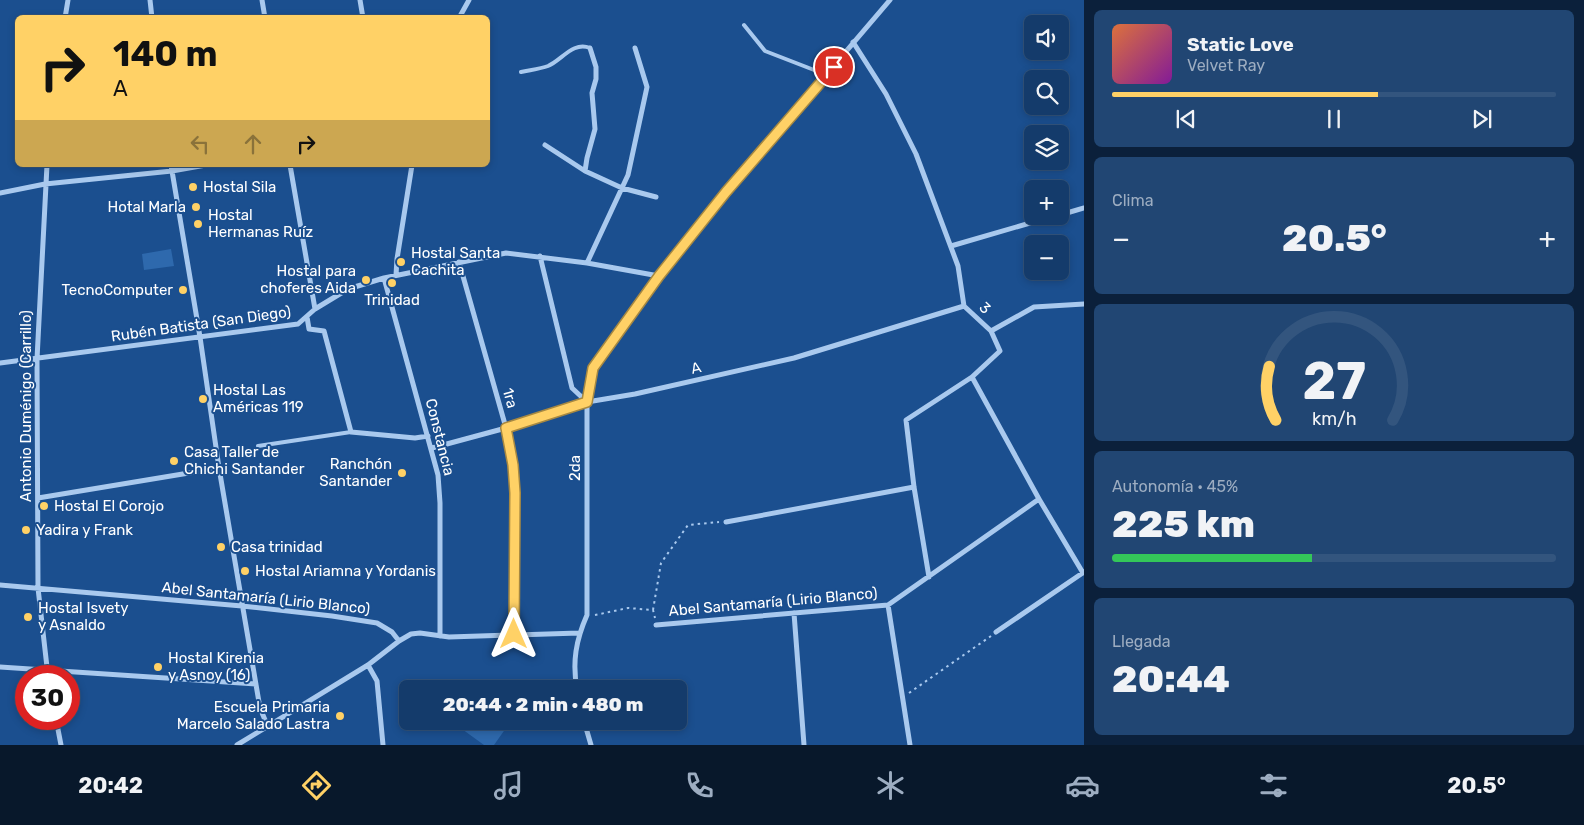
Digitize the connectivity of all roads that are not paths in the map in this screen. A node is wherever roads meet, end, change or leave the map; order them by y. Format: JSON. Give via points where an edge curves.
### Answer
{"nodes":[{"id":1,"x":68,"y":0,"type":"edge"},
{"id":2,"x":150,"y":0,"type":"edge"},
{"id":3,"x":262,"y":0,"type":"edge"},
{"id":4,"x":360,"y":0,"type":"edge"},
{"id":5,"x":469,"y":0,"type":"edge"},
{"id":6,"x":890,"y":0,"type":"edge"},
{"id":7,"x":66,"y":15,"type":"edge"},
{"id":8,"x":152,"y":15,"type":"edge"},
{"id":9,"x":264,"y":15,"type":"edge"},
{"id":10,"x":362,"y":15,"type":"edge"},
{"id":11,"x":461,"y":15,"type":"edge"},
{"id":12,"x":744,"y":25,"type":"dead end"},
{"id":13,"x":853,"y":42,"type":"junction"},
{"id":14,"x":590,"y":48,"type":"joint"},
{"id":15,"x":635,"y":48,"type":"dead end"},
{"id":16,"x":521,"y":72,"type":"dead end"},
{"id":17,"x":827,"y":75,"type":"junction"},
{"id":18,"x":545,"y":145,"type":"dead end"},
{"id":19,"x":47,"y":167,"type":"edge"},
{"id":20,"x":290,"y":167,"type":"edge"},
{"id":21,"x":412,"y":167,"type":"edge"},
{"id":22,"x":172,"y":168,"type":"edge"},
{"id":23,"x":585,"y":171,"type":"junction"},
{"id":24,"x":45,"y":184,"type":"junction"},
{"id":25,"x":622,"y":188,"type":"junction"},
{"id":26,"x":0,"y":193,"type":"edge"},
{"id":27,"x":656,"y":196,"type":"dead end"},
{"id":28,"x":1084,"y":208,"type":"edge"},
{"id":29,"x":1069,"y":212,"type":"edge"},
{"id":30,"x":1024,"y":225,"type":"edge"},
{"id":31,"x":951,"y":246,"type":"junction"},
{"id":32,"x":540,"y":256,"type":"junction"},
{"id":33,"x":459,"y":262,"type":"junction"},
{"id":34,"x":587,"y":263,"type":"junction"},
{"id":35,"x":396,"y":276,"type":"junction"},
{"id":36,"x":659,"y":276,"type":"junction"},
{"id":37,"x":384,"y":278,"type":"junction"},
{"id":38,"x":1084,"y":304,"type":"edge"},
{"id":39,"x":964,"y":306,"type":"junction"},
{"id":40,"x":315,"y":309,"type":"junction"},
{"id":41,"x":307,"y":317,"type":"junction"},
{"id":42,"x":991,"y":331,"type":"junction"},
{"id":43,"x":200,"y":337,"type":"junction"},
{"id":44,"x":37,"y":360,"type":"junction"},
{"id":45,"x":0,"y":363,"type":"edge"},
{"id":46,"x":972,"y":377,"type":"junction"},
{"id":47,"x":587,"y":402,"type":"junction"},
{"id":48,"x":506,"y":428,"type":"junction"},
{"id":49,"x":351,"y":432,"type":"junction"},
{"id":50,"x":428,"y":436,"type":"junction"},
{"id":51,"x":258,"y":446,"type":"dead end"},
{"id":52,"x":432,"y":448,"type":"junction"},
{"id":53,"x":219,"y":468,"type":"junction"},
{"id":54,"x":914,"y":487,"type":"junction"},
{"id":55,"x":38,"y":498,"type":"junction"},
{"id":56,"x":1039,"y":499,"type":"junction"},
{"id":57,"x":726,"y":522,"type":"road end"},
{"id":58,"x":1083,"y":573,"type":"edge"},
{"id":59,"x":929,"y":577,"type":"junction"},
{"id":60,"x":0,"y":585,"type":"edge"},
{"id":61,"x":38,"y":588,"type":"junction"},
{"id":62,"x":888,"y":605,"type":"junction"},
{"id":63,"x":242,"y":606,"type":"junction"},
{"id":64,"x":794,"y":614,"type":"junction"},
{"id":65,"x":656,"y":625,"type":"road end"},
{"id":66,"x":996,"y":632,"type":"road end"},
{"id":67,"x":579,"y":633,"type":"junction"},
{"id":68,"x":514,"y":634,"type":"junction"},
{"id":69,"x":440,"y":636,"type":"junction"},
{"id":70,"x":399,"y":641,"type":"junction"},
{"id":71,"x":47,"y":665,"type":"edge"},
{"id":72,"x":368,"y":665,"type":"junction"},
{"id":73,"x":0,"y":667,"type":"edge"},
{"id":74,"x":15,"y":669,"type":"edge"},
{"id":75,"x":80,"y":676,"type":"edge"},
{"id":76,"x":576,"y":680,"type":"edge"},
{"id":77,"x":256,"y":684,"type":"junction"},
{"id":78,"x":268,"y":728,"type":"junction"},
{"id":79,"x":58,"y":730,"type":"edge"},
{"id":80,"x":586,"y":730,"type":"edge"},
{"id":81,"x":61,"y":745,"type":"edge"},
{"id":82,"x":237,"y":745,"type":"edge"},
{"id":83,"x":383,"y":745,"type":"edge"},
{"id":84,"x":590,"y":745,"type":"edge"},
{"id":85,"x":804,"y":745,"type":"edge"},
{"id":86,"x":910,"y":745,"type":"edge"}],
"edges":[{"from":1,"to":7,"type":"street"},
{"from":2,"to":8,"type":"street"},
{"from":3,"to":9,"type":"street"},
{"from":4,"to":10,"type":"street"},
{"from":5,"to":11,"type":"street"},
{"from":6,"to":13,"type":"street","name":"2da"},
{"from":12,"to":17,"type":"lane","via":[[765,51]]},
{"from":13,"to":17,"type":"street","name":"2da"},
{"from":13,"to":31,"type":"street","name":"3","via":[[886,94],[916,154]]},
{"from":14,"to":16,"type":"lane","via":[[575,47],[550,65]]},
{"from":14,"to":23,"type":"street","via":[[596,67],[592,94],[595,129]]},
{"from":15,"to":25,"type":"street","via":[[647,87],[628,175]]},
{"from":17,"to":36,"type":"street","name":"2da"},
{"from":18,"to":23,"type":"street"},
{"from":19,"to":24,"type":"street","name":"Antonio Duménigo (Carrillo)"},
{"from":20,"to":40,"type":"street"},
{"from":21,"to":35,"type":"street"},
{"from":22,"to":24,"type":"street"},
{"from":22,"to":43,"type":"street"},
{"from":23,"to":25,"type":"street"},
{"from":24,"to":26,"type":"street"},
{"from":24,"to":44,"type":"street","name":"Antonio Duménigo (Carrillo)"},
{"from":25,"to":27,"type":"street"},
{"from":25,"to":34,"type":"street"},
{"from":28,"to":29,"type":"street"},
{"from":30,"to":31,"type":"street"},
{"from":31,"to":39,"type":"street","name":"3","via":[[958,266]]},
{"from":32,"to":33,"type":"street","name":"Rubén Batista (San Diego)","via":[[506,253]]},
{"from":32,"to":34,"type":"street","name":"Rubén Batista (San Diego)"},
{"from":32,"to":47,"type":"street","via":[[572,388]]},
{"from":33,"to":35,"type":"street","name":"Rubén Batista (San Diego)"},
{"from":33,"to":48,"type":"street","name":"1ra"},
{"from":34,"to":36,"type":"street","name":"Rubén Batista (San Diego)"},
{"from":35,"to":37,"type":"street","name":"Rubén Batista (San Diego)"},
{"from":36,"to":47,"type":"street","name":"2da","via":[[593,368]]},
{"from":37,"to":40,"type":"street","name":"Rubén Batista (San Diego)","via":[[348,289]]},
{"from":37,"to":50,"type":"street","name":"Constancia"},
{"from":38,"to":42,"type":"street","via":[[1034,308]]},
{"from":39,"to":42,"type":"street","name":"3"},
{"from":39,"to":47,"type":"street","name":"A","via":[[794,358]]},
{"from":40,"to":41,"type":"street","name":"Rubén Batista (San Diego)"},
{"from":41,"to":43,"type":"street","name":"Rubén Batista (San Diego)","via":[[298,324]]},
{"from":41,"to":49,"type":"street","via":[[309,329],[324,331]]},
{"from":42,"to":46,"type":"street","name":"3","via":[[1000,351]]},
{"from":43,"to":44,"type":"street","name":"Rubén Batista (San Diego)"},
{"from":43,"to":53,"type":"street"},
{"from":44,"to":45,"type":"street","name":"Rubén Batista (San Diego)"},
{"from":44,"to":55,"type":"street","name":"Antonio Duménigo (Carrillo)"},
{"from":46,"to":54,"type":"street","via":[[906,420]]},
{"from":46,"to":56,"type":"street"},
{"from":47,"to":48,"type":"street","name":"A"},
{"from":47,"to":67,"type":"street","name":"2da","via":[[587,615]]},
{"from":48,"to":52,"type":"street","name":"A"},
{"from":48,"to":68,"type":"street","name":"1ra","via":[[515,493]]},
{"from":49,"to":50,"type":"street","via":[[415,438]]},
{"from":49,"to":51,"type":"lane"},
{"from":50,"to":52,"type":"street","name":"Constancia"},
{"from":52,"to":69,"type":"street","name":"Constancia","via":[[440,503]]},
{"from":53,"to":55,"type":"street"},
{"from":53,"to":63,"type":"street"},
{"from":54,"to":57,"type":"street"},
{"from":54,"to":59,"type":"street"},
{"from":55,"to":61,"type":"street","name":"Antonio Duménigo (Carrillo)"},
{"from":56,"to":58,"type":"street"},
{"from":56,"to":59,"type":"street","name":"Abel Santamaría (Lirio Blanco)"},
{"from":58,"to":66,"type":"street"},
{"from":59,"to":62,"type":"street","name":"Abel Santamaría (Lirio Blanco)"},
{"from":60,"to":61,"type":"street","name":"Abel Santamaría (Lirio Blanco)"},
{"from":61,"to":63,"type":"street","name":"Abel Santamaría (Lirio Blanco)"},
{"from":61,"to":71,"type":"street","name":"Antonio Duménigo (Carrillo)"},
{"from":62,"to":64,"type":"street","name":"Abel Santamaría (Lirio Blanco)"},
{"from":62,"to":86,"type":"street"},
{"from":63,"to":70,"type":"street","name":"Abel Santamaría (Lirio Blanco)","via":[[377,623],[392,632]]},
{"from":63,"to":77,"type":"street"},
{"from":64,"to":65,"type":"street","name":"Abel Santamaría (Lirio Blanco)"},
{"from":64,"to":85,"type":"street"},
{"from":67,"to":68,"type":"street"},
{"from":67,"to":76,"type":"street","name":"2da"},
{"from":68,"to":69,"type":"street"},
{"from":69,"to":70,"type":"street","via":[[420,633]]},
{"from":70,"to":72,"type":"street"},
{"from":72,"to":78,"type":"street"},
{"from":72,"to":83,"type":"street","via":[[376,682]]},
{"from":73,"to":74,"type":"street"},
{"from":75,"to":77,"type":"street"},
{"from":77,"to":78,"type":"street"},
{"from":78,"to":82,"type":"street"},
{"from":79,"to":81,"type":"street"},
{"from":80,"to":84,"type":"street"}]}
